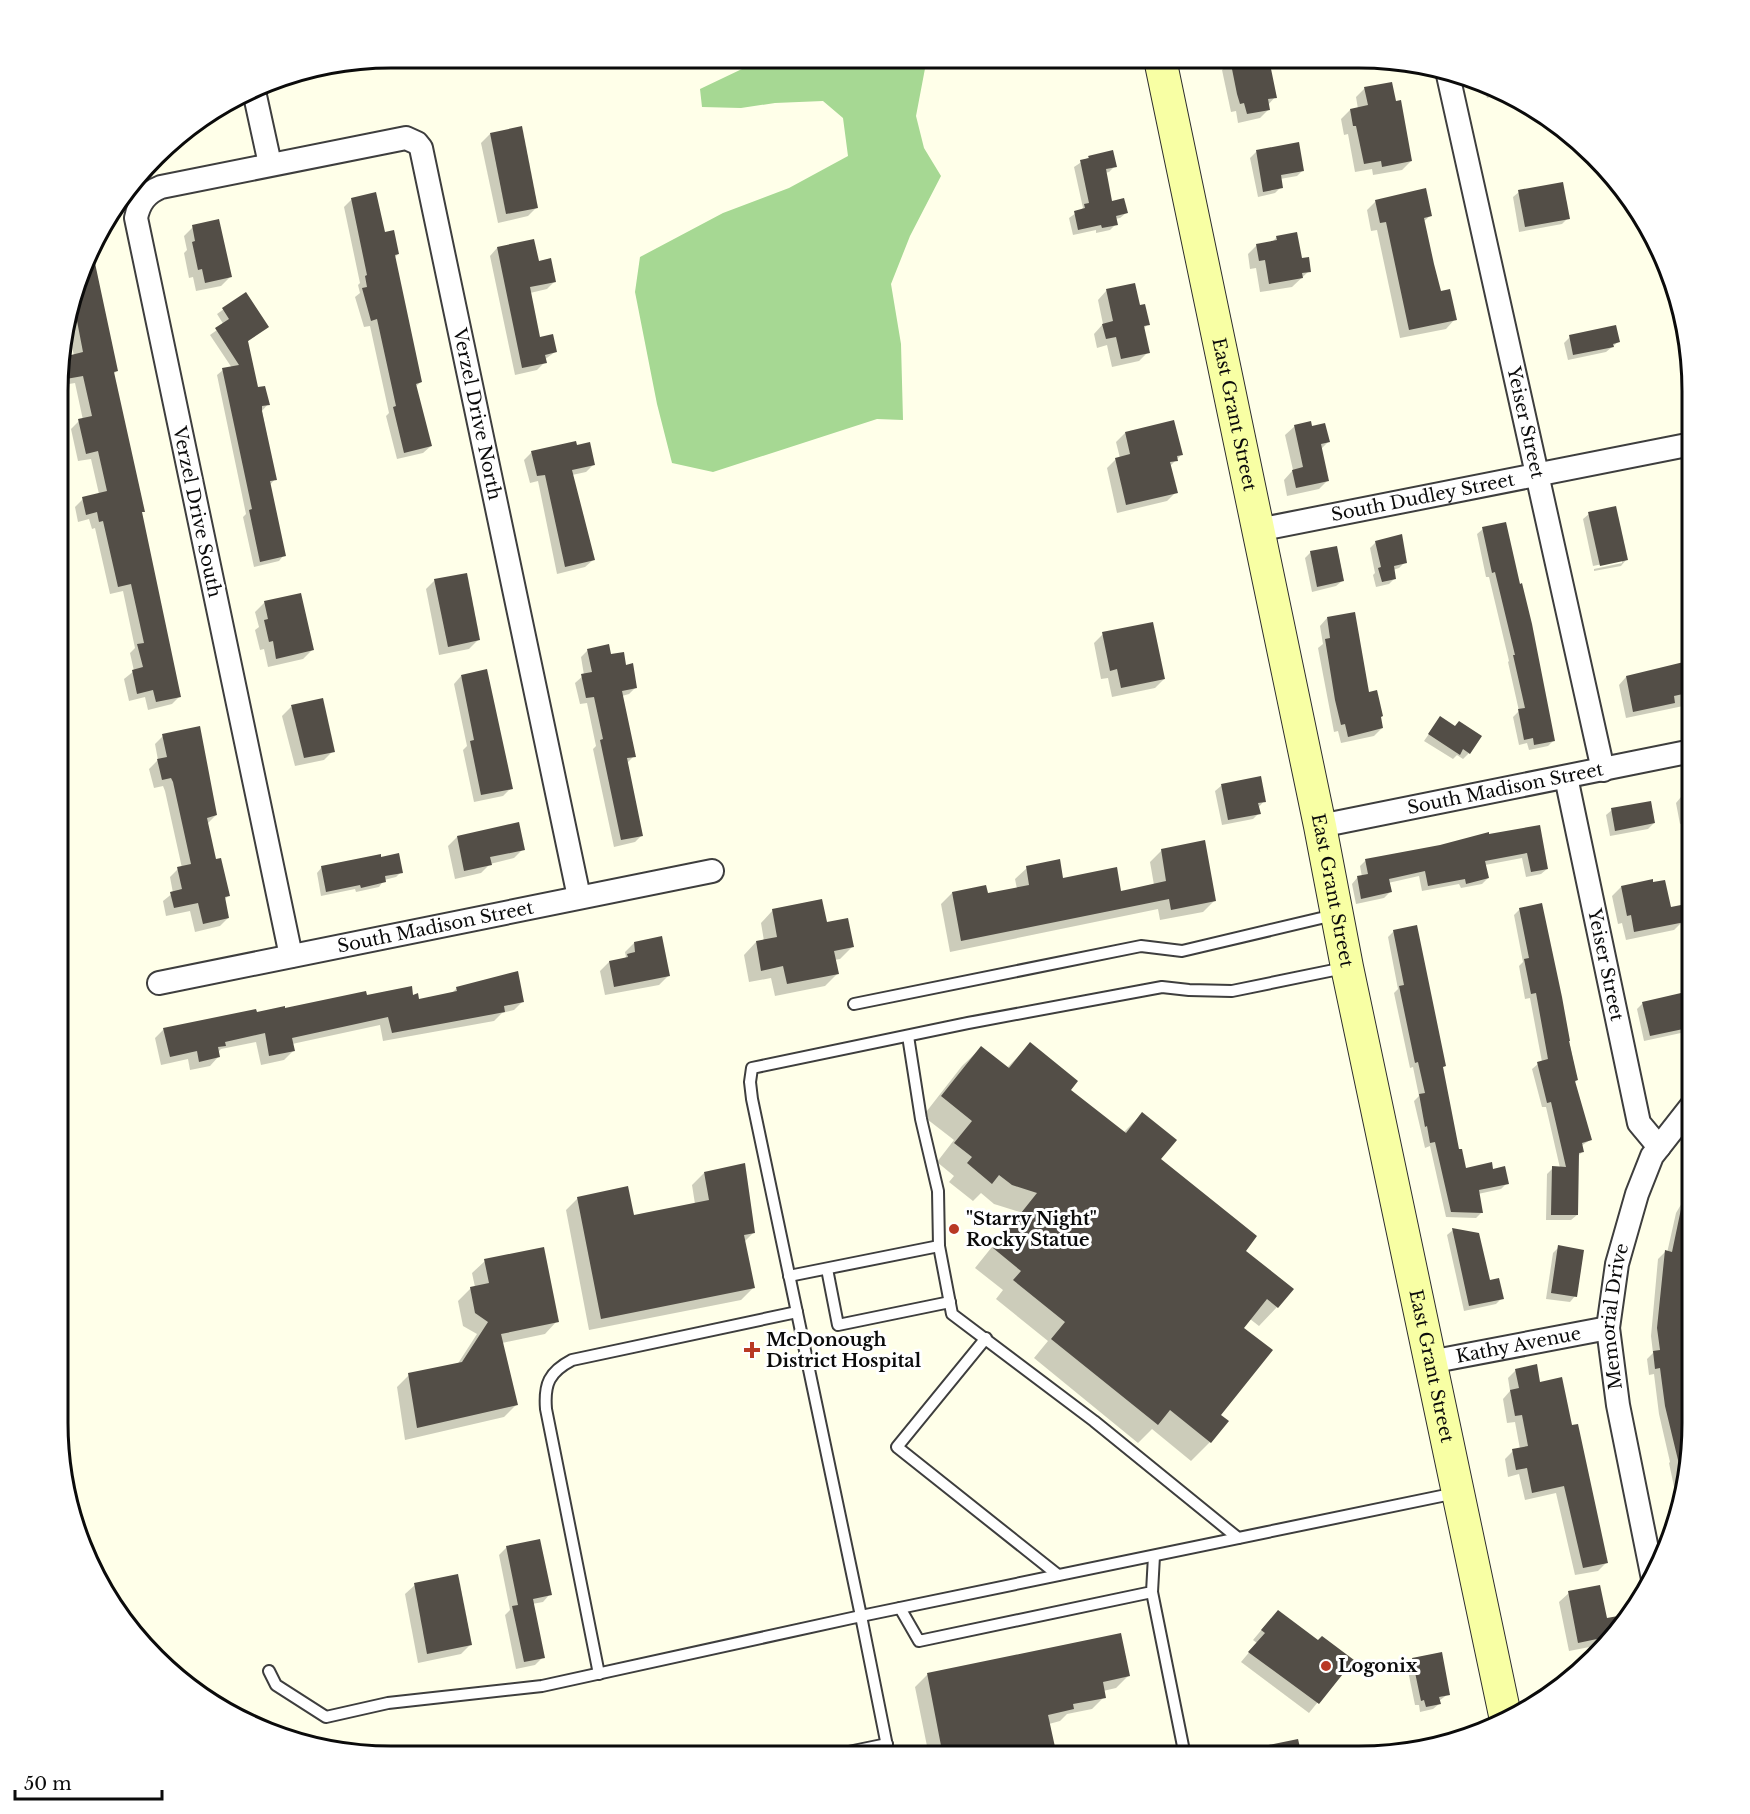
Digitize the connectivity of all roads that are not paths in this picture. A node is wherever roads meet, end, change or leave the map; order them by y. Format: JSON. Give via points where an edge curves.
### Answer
{"nodes":[{"id":1,"x":1162,"y":67,"type":"edge"},
{"id":2,"x":1449,"y":81,"type":"edge"},
{"id":3,"x":255,"y":97,"type":"edge"},
{"id":4,"x":270,"y":164,"type":"junction"},
{"id":5,"x":1682,"y":446,"type":"edge"},
{"id":6,"x":1538,"y":475,"type":"junction"},
{"id":7,"x":1258,"y":530,"type":"junction"},
{"id":8,"x":1682,"y":753,"type":"edge"},
{"id":9,"x":1603,"y":770,"type":"junction"},
{"id":10,"x":1566,"y":777,"type":"junction"},
{"id":11,"x":1320,"y":826,"type":"junction"},
{"id":12,"x":712,"y":871,"type":"dead end"},
{"id":13,"x":579,"y":897,"type":"junction"},
{"id":14,"x":1337,"y":914,"type":"junction"},
{"id":15,"x":291,"y":956,"type":"junction"},
{"id":16,"x":1347,"y":967,"type":"junction"},
{"id":17,"x":159,"y":983,"type":"dead end"},
{"id":18,"x":854,"y":1004,"type":"dead end"},
{"id":19,"x":908,"y":1036,"type":"junction"},
{"id":20,"x":1682,"y":1118,"type":"edge"},
{"id":21,"x":1659,"y":1147,"type":"junction"},
{"id":22,"x":939,"y":1246,"type":"junction"},
{"id":23,"x":827,"y":1269,"type":"junction"},
{"id":24,"x":789,"y":1276,"type":"junction"},
{"id":25,"x":950,"y":1302,"type":"junction"},
{"id":26,"x":797,"y":1312,"type":"junction"},
{"id":27,"x":1608,"y":1328,"type":"junction"},
{"id":28,"x":986,"y":1338,"type":"junction"},
{"id":29,"x":1430,"y":1362,"type":"junction"},
{"id":30,"x":1459,"y":1492,"type":"junction"},
{"id":31,"x":1238,"y":1538,"type":"junction"},
{"id":32,"x":1154,"y":1556,"type":"junction"},
{"id":33,"x":1650,"y":1564,"type":"edge"},
{"id":34,"x":1058,"y":1575,"type":"junction"},
{"id":35,"x":1152,"y":1592,"type":"junction"},
{"id":36,"x":900,"y":1608,"type":"junction"},
{"id":37,"x":861,"y":1616,"type":"junction"},
{"id":38,"x":269,"y":1671,"type":"dead end"},
{"id":39,"x":599,"y":1674,"type":"junction"},
{"id":40,"x":1504,"y":1712,"type":"edge"},
{"id":41,"x":887,"y":1744,"type":"joint"},
{"id":42,"x":877,"y":1746,"type":"edge"},
{"id":43,"x":1183,"y":1746,"type":"edge"}],
"edges":[{"from":1,"to":7,"type":"main road","name":"East Grant Street"},
{"from":2,"to":6,"type":"street","name":"Yeiser Street"},
{"from":3,"to":4,"type":"street"},
{"from":4,"to":13,"type":"street","name":"Verzel Drive North","via":[[406,138],[421,148]]},
{"from":4,"to":15,"type":"street","name":"Verzel Drive South","via":[[161,187],[146,195],[136,218]]},
{"from":5,"to":6,"type":"street","name":"South Dudley Street"},
{"from":6,"to":7,"type":"street","name":"South Dudley Street"},
{"from":6,"to":9,"type":"street","name":"Yeiser Street"},
{"from":7,"to":11,"type":"main road","name":"East Grant Street"},
{"from":8,"to":9,"type":"street","name":"South Madison Street"},
{"from":9,"to":10,"type":"street","name":"South Madison Street"},
{"from":10,"to":11,"type":"street","name":"South Madison Street"},
{"from":10,"to":21,"type":"street","name":"Yeiser Street","via":[[1639,1123]]},
{"from":11,"to":14,"type":"main road","name":"East Grant Street"},
{"from":12,"to":13,"type":"street","name":"South Madison Street"},
{"from":13,"to":15,"type":"street","name":"South Madison Street"},
{"from":14,"to":16,"type":"main road","name":"East Grant Street"},
{"from":14,"to":18,"type":"lane","via":[[1182,951],[1141,946]]},
{"from":15,"to":17,"type":"street","name":"South Madison Street"},
{"from":16,"to":19,"type":"lane","via":[[1232,991],[1162,987]]},
{"from":16,"to":29,"type":"main road","name":"East Grant Street"},
{"from":19,"to":22,"type":"lane","via":[[921,1119],[938,1191]]},
{"from":19,"to":24,"type":"lane","via":[[752,1068],[752,1099]]},
{"from":20,"to":21,"type":"street","name":"Memorial Drive"},
{"from":21,"to":27,"type":"street","name":"Memorial Drive","via":[[1652,1156],[1624,1232]]},
{"from":22,"to":23,"type":"lane"},
{"from":22,"to":25,"type":"lane"},
{"from":23,"to":24,"type":"lane"},
{"from":23,"to":25,"type":"lane","via":[[838,1325]]},
{"from":24,"to":26,"type":"lane"},
{"from":25,"to":28,"type":"lane","via":[[952,1314]]},
{"from":26,"to":37,"type":"lane"},
{"from":26,"to":39,"type":"lane","via":[[572,1360],[558,1368],[548,1381],[546,1409]]},
{"from":27,"to":29,"type":"street","name":"Kathy Avenue"},
{"from":27,"to":33,"type":"street","name":"Memorial Drive","via":[[1618,1405]]},
{"from":28,"to":31,"type":"lane"},
{"from":28,"to":34,"type":"lane","via":[[897,1447]]},
{"from":29,"to":30,"type":"main road","name":"East Grant Street"},
{"from":30,"to":31,"type":"lane"},
{"from":30,"to":40,"type":"main road","name":"East Grant Street"},
{"from":31,"to":32,"type":"lane"},
{"from":32,"to":34,"type":"lane"},
{"from":32,"to":35,"type":"lane"},
{"from":34,"to":36,"type":"lane"},
{"from":35,"to":36,"type":"lane","via":[[919,1641]]},
{"from":35,"to":43,"type":"lane"},
{"from":36,"to":37,"type":"lane"},
{"from":37,"to":39,"type":"lane"},
{"from":37,"to":41,"type":"lane"},
{"from":38,"to":39,"type":"lane","via":[[276,1685],[326,1717],[388,1703],[542,1686]]},
{"from":41,"to":42,"type":"lane"}]}
